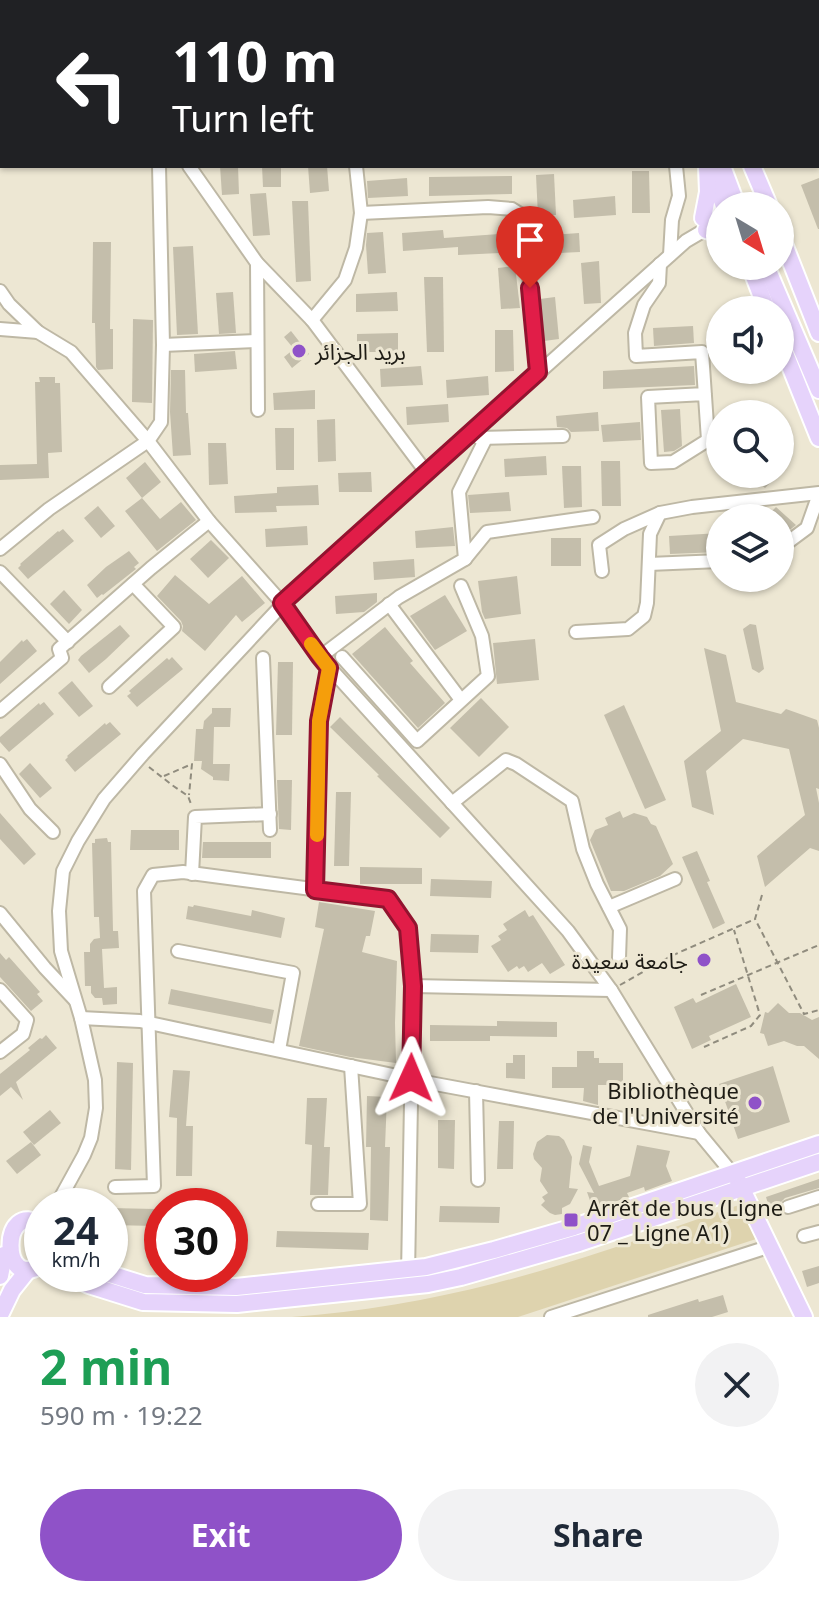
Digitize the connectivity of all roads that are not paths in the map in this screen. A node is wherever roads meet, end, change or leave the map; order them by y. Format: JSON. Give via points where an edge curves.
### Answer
{"nodes":[{"id":1,"x":159,"y":168,"type":"edge"},
{"id":2,"x":190,"y":168,"type":"edge"},
{"id":3,"x":356,"y":168,"type":"edge"},
{"id":4,"x":676,"y":168,"type":"edge"},
{"id":5,"x":708,"y":168,"type":"edge"},
{"id":6,"x":709,"y":168,"type":"edge"},
{"id":7,"x":722,"y":168,"type":"edge"},
{"id":8,"x":753,"y":168,"type":"edge"},
{"id":9,"x":708,"y":192,"type":"edge"},
{"id":10,"x":723,"y":192,"type":"edge"},
{"id":11,"x":728,"y":192,"type":"edge"},
{"id":12,"x":763,"y":192,"type":"edge"},
{"id":13,"x":361,"y":213,"type":"junction"},
{"id":14,"x":706,"y":229,"type":"edge"},
{"id":15,"x":665,"y":260,"type":"junction"},
{"id":16,"x":257,"y":263,"type":"junction"},
{"id":17,"x":794,"y":268,"type":"edge"},
{"id":18,"x":772,"y":280,"type":"edge"},
{"id":19,"x":0,"y":291,"type":"edge"},
{"id":20,"x":312,"y":320,"type":"junction"},
{"id":21,"x":0,"y":329,"type":"edge"},
{"id":22,"x":819,"y":330,"type":"edge"},
{"id":23,"x":38,"y":332,"type":"junction"},
{"id":24,"x":256,"y":341,"type":"junction"},
{"id":25,"x":163,"y":345,"type":"junction"},
{"id":26,"x":538,"y":372,"type":"junction"},
{"id":27,"x":794,"y":376,"type":"edge"},
{"id":28,"x":819,"y":390,"type":"edge"},
{"id":29,"x":705,"y":394,"type":"junction"},
{"id":30,"x":258,"y":410,"type":"dead end"},
{"id":31,"x":563,"y":436,"type":"dead end"},
{"id":32,"x":486,"y":438,"type":"junction"},
{"id":33,"x":819,"y":438,"type":"edge"},
{"id":34,"x":464,"y":439,"type":"junction"},
{"id":35,"x":148,"y":441,"type":"junction"},
{"id":36,"x":426,"y":472,"type":"junction"},
{"id":37,"x":819,"y":493,"type":"edge"},
{"id":38,"x":660,"y":513,"type":"junction"},
{"id":39,"x":593,"y":517,"type":"dead end"},
{"id":40,"x":209,"y":521,"type":"junction"},
{"id":41,"x":794,"y":538,"type":"edge"},
{"id":42,"x":0,"y":549,"type":"edge"},
{"id":43,"x":465,"y":559,"type":"junction"},
{"id":44,"x":706,"y":562,"type":"edge"},
{"id":45,"x":649,"y":564,"type":"junction"},
{"id":46,"x":602,"y":571,"type":"dead end"},
{"id":47,"x":0,"y":572,"type":"edge"},
{"id":48,"x":133,"y":584,"type":"junction"},
{"id":49,"x":461,"y":586,"type":"dead end"},
{"id":50,"x":282,"y":603,"type":"junction"},
{"id":51,"x":389,"y":604,"type":"junction"},
{"id":52,"x":576,"y":632,"type":"dead end"},
{"id":53,"x":68,"y":642,"type":"junction"},
{"id":54,"x":320,"y":657,"type":"junction"},
{"id":55,"x":342,"y":657,"type":"dead end"},
{"id":56,"x":263,"y":658,"type":"dead end"},
{"id":57,"x":329,"y":668,"type":"junction"},
{"id":58,"x":109,"y":687,"type":"dead end"},
{"id":59,"x":461,"y":700,"type":"junction"},
{"id":60,"x":0,"y":711,"type":"edge"},
{"id":61,"x":0,"y":764,"type":"edge"},
{"id":62,"x":452,"y":803,"type":"junction"},
{"id":63,"x":270,"y":814,"type":"junction"},
{"id":64,"x":270,"y":830,"type":"dead end"},
{"id":65,"x":53,"y":832,"type":"dead end"},
{"id":66,"x":192,"y":874,"type":"junction"},
{"id":67,"x":675,"y":879,"type":"dead end"},
{"id":68,"x":315,"y":890,"type":"junction"},
{"id":69,"x":609,"y":907,"type":"junction"},
{"id":70,"x":0,"y":913,"type":"edge"},
{"id":71,"x":178,"y":951,"type":"dead end"},
{"id":72,"x":619,"y":958,"type":"dead end"},
{"id":73,"x":413,"y":986,"type":"junction"},
{"id":74,"x":0,"y":990,"type":"edge"},
{"id":75,"x":611,"y":990,"type":"junction"},
{"id":76,"x":77,"y":1002,"type":"junction"},
{"id":77,"x":81,"y":1018,"type":"junction"},
{"id":78,"x":150,"y":1023,"type":"junction"},
{"id":79,"x":279,"y":1050,"type":"junction"},
{"id":80,"x":0,"y":1052,"type":"edge"},
{"id":81,"x":351,"y":1066,"type":"junction"},
{"id":82,"x":411,"y":1078,"type":"junction"},
{"id":83,"x":476,"y":1091,"type":"junction"},
{"id":84,"x":699,"y":1133,"type":"junction"},
{"id":85,"x":819,"y":1144,"type":"edge"},
{"id":86,"x":819,"y":1162,"type":"edge"},
{"id":87,"x":732,"y":1173,"type":"junction"},
{"id":88,"x":478,"y":1180,"type":"dead end"},
{"id":89,"x":115,"y":1187,"type":"dead end"},
{"id":90,"x":65,"y":1188,"type":"edge"},
{"id":91,"x":742,"y":1188,"type":"junction"},
{"id":92,"x":819,"y":1197,"type":"edge"},
{"id":93,"x":318,"y":1204,"type":"dead end"},
{"id":94,"x":788,"y":1207,"type":"dead end"},
{"id":95,"x":7,"y":1218,"type":"dead end"},
{"id":96,"x":24,"y":1219,"type":"edge"},
{"id":97,"x":24,"y":1222,"type":"edge"},
{"id":98,"x":819,"y":1232,"type":"edge"},
{"id":99,"x":804,"y":1236,"type":"dead end"},
{"id":100,"x":771,"y":1246,"type":"junction"},
{"id":101,"x":2,"y":1248,"type":"edge"},
{"id":102,"x":24,"y":1266,"type":"edge"},
{"id":103,"x":408,"y":1269,"type":"junction"},
{"id":104,"x":0,"y":1276,"type":"edge"},
{"id":105,"x":24,"y":1279,"type":"edge"},
{"id":106,"x":128,"y":1280,"type":"edge"},
{"id":107,"x":407,"y":1286,"type":"junction"},
{"id":108,"x":111,"y":1292,"type":"edge"},
{"id":109,"x":0,"y":1315,"type":"edge"},
{"id":110,"x":551,"y":1317,"type":"edge"},
{"id":111,"x":804,"y":1317,"type":"edge"}],
"edges":[{"from":1,"to":25,"type":"street"},
{"from":2,"to":16,"type":"street"},
{"from":3,"to":13,"type":"street"},
{"from":4,"to":15,"type":"street","via":[[679,196]]},
{"from":5,"to":9,"type":"main road"},
{"from":6,"to":10,"type":"main road"},
{"from":7,"to":11,"type":"main road"},
{"from":8,"to":12,"type":"main road"},
{"from":13,"to":20,"type":"street","via":[[345,280]]},
{"from":13,"to":26,"type":"street","via":[[488,207],[512,209],[525,217]]},
{"from":14,"to":15,"type":"street"},
{"from":15,"to":26,"type":"street"},
{"from":15,"to":29,"type":"street","via":[[635,333],[636,356],[702,352]]},
{"from":16,"to":20,"type":"street"},
{"from":16,"to":24,"type":"street"},
{"from":17,"to":22,"type":"main road"},
{"from":18,"to":28,"type":"main road"},
{"from":19,"to":23,"type":"street"},
{"from":20,"to":36,"type":"street"},
{"from":21,"to":23,"type":"street"},
{"from":23,"to":35,"type":"street","via":[[71,352]]},
{"from":24,"to":25,"type":"street"},
{"from":24,"to":30,"type":"street"},
{"from":25,"to":35,"type":"street","via":[[161,422]]},
{"from":26,"to":34,"type":"street"},
{"from":27,"to":33,"type":"main road"},
{"from":29,"to":29,"type":"street","via":[[708,440],[673,462],[651,463],[648,397]]},
{"from":31,"to":32,"type":"street"},
{"from":32,"to":34,"type":"street"},
{"from":32,"to":43,"type":"street","via":[[459,492]]},
{"from":34,"to":36,"type":"street"},
{"from":35,"to":40,"type":"street"},
{"from":35,"to":42,"type":"street"},
{"from":36,"to":50,"type":"street"},
{"from":37,"to":38,"type":"street"},
{"from":37,"to":41,"type":"street","via":[[807,528]]},
{"from":38,"to":45,"type":"street","via":[[650,534]]},
{"from":38,"to":46,"type":"street","via":[[599,545]]},
{"from":39,"to":43,"type":"street","via":[[487,532]]},
{"from":40,"to":48,"type":"street"},
{"from":40,"to":50,"type":"street"},
{"from":43,"to":51,"type":"street"},
{"from":44,"to":45,"type":"street"},
{"from":45,"to":52,"type":"street","via":[[644,616],[628,629]]},
{"from":47,"to":53,"type":"street"},
{"from":48,"to":53,"type":"street"},
{"from":48,"to":58,"type":"street","via":[[174,627]]},
{"from":49,"to":59,"type":"street","via":[[482,636],[488,676]]},
{"from":50,"to":54,"type":"street"},
{"from":50,"to":76,"type":"street","via":[[104,799],[78,841],[63,871],[59,911],[61,951]]},
{"from":51,"to":54,"type":"street"},
{"from":51,"to":59,"type":"street"},
{"from":53,"to":60,"type":"street","via":[[59,649],[62,658]]},
{"from":54,"to":57,"type":"street"},
{"from":55,"to":59,"type":"street","via":[[417,741]]},
{"from":56,"to":63,"type":"street"},
{"from":57,"to":62,"type":"street"},
{"from":57,"to":68,"type":"street","via":[[319,721]]},
{"from":61,"to":65,"type":"street","via":[[30,809]]},
{"from":62,"to":69,"type":"street","via":[[506,760],[561,793],[572,801],[583,849]]},
{"from":62,"to":75,"type":"street","via":[[568,931]]},
{"from":63,"to":64,"type":"street"},
{"from":63,"to":66,"type":"street","via":[[195,817]]},
{"from":66,"to":68,"type":"street"},
{"from":66,"to":78,"type":"street","via":[[153,875],[144,891]]},
{"from":67,"to":69,"type":"street"},
{"from":68,"to":73,"type":"street","via":[[388,899],[408,928]]},
{"from":69,"to":72,"type":"street","via":[[620,929]]},
{"from":70,"to":76,"type":"street"},
{"from":71,"to":79,"type":"street","via":[[293,973]]},
{"from":73,"to":75,"type":"street"},
{"from":73,"to":82,"type":"street"},
{"from":74,"to":80,"type":"street","via":[[27,1020],[23,1034]]},
{"from":75,"to":84,"type":"street"},
{"from":76,"to":77,"type":"street"},
{"from":77,"to":78,"type":"street"},
{"from":77,"to":90,"type":"street","via":[[95,1080],[94,1123]]},
{"from":78,"to":79,"type":"street"},
{"from":78,"to":89,"type":"street","via":[[154,1186]]},
{"from":79,"to":81,"type":"street"},
{"from":81,"to":82,"type":"street"},
{"from":81,"to":93,"type":"street","via":[[360,1204]]},
{"from":82,"to":83,"type":"street"},
{"from":82,"to":103,"type":"street"},
{"from":83,"to":84,"type":"street"},
{"from":83,"to":88,"type":"street"},
{"from":84,"to":87,"type":"street"},
{"from":85,"to":87,"type":"main road"},
{"from":86,"to":91,"type":"main road"},
{"from":87,"to":91,"type":"main road"},
{"from":87,"to":103,"type":"main road","via":[[560,1231]]},
{"from":91,"to":100,"type":"main road"},
{"from":91,"to":107,"type":"main road","via":[[565,1247],[461,1277]]},
{"from":92,"to":94,"type":"street"},
{"from":95,"to":96,"type":"main road"},
{"from":97,"to":101,"type":"main road","via":[[12,1225]]},
{"from":98,"to":99,"type":"street"},
{"from":100,"to":110,"type":"street"},
{"from":100,"to":111,"type":"main road"},
{"from":101,"to":102,"type":"main road","via":[[14,1266]]},
{"from":101,"to":104,"type":"main road"},
{"from":103,"to":106,"type":"main road","via":[[236,1287],[145,1285]]},
{"from":103,"to":107,"type":"street"},
{"from":105,"to":109,"type":"main road","via":[[12,1290]]},
{"from":107,"to":108,"type":"main road","via":[[237,1304],[143,1302]]}]}
